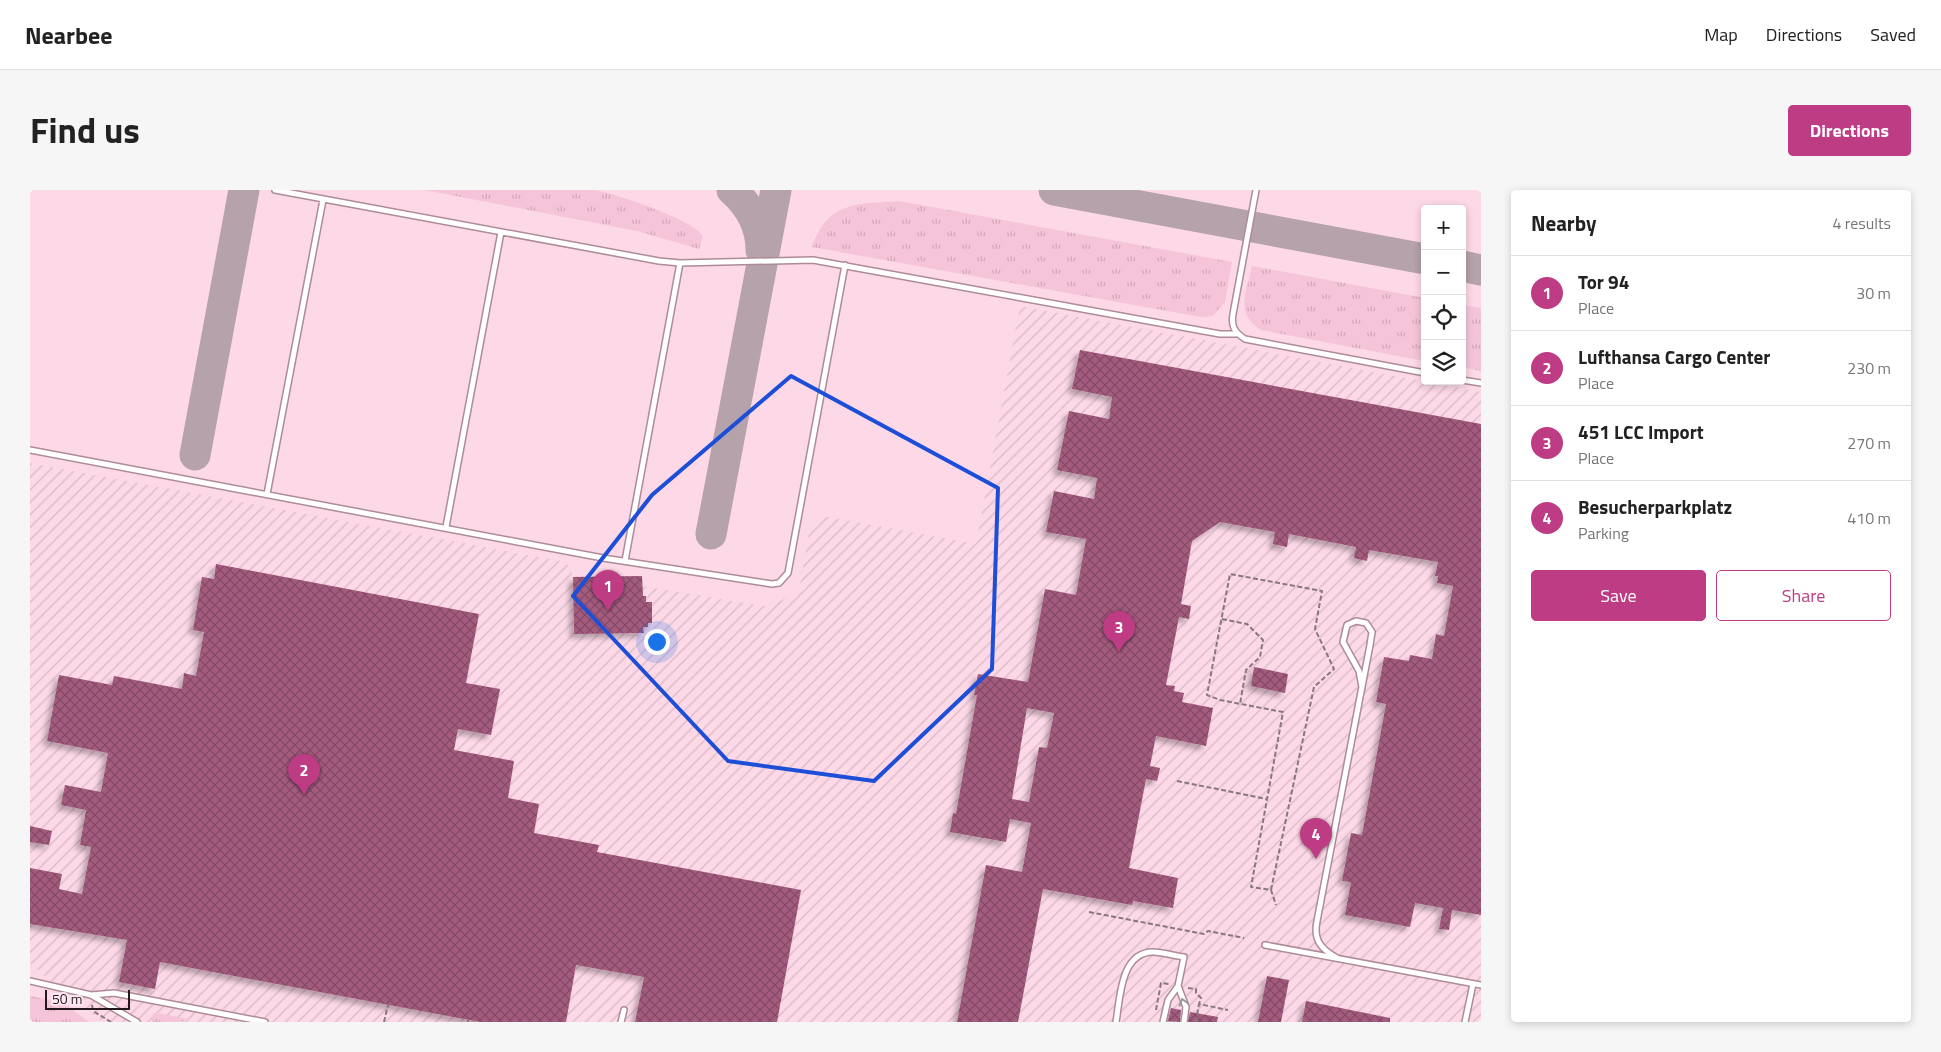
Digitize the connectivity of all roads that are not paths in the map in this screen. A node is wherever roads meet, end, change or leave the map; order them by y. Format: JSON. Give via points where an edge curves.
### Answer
{"nodes":[{"id":1,"x":275,"y":190,"type":"edge"},
{"id":2,"x":1256,"y":190,"type":"edge"},
{"id":3,"x":323,"y":200,"type":"junction"},
{"id":4,"x":502,"y":232,"type":"junction"},
{"id":5,"x":680,"y":263,"type":"junction"},
{"id":6,"x":844,"y":265,"type":"junction"},
{"id":7,"x":1236,"y":334,"type":"junction"},
{"id":8,"x":1421,"y":372,"type":"edge"},
{"id":9,"x":1466,"y":381,"type":"edge"},
{"id":10,"x":1481,"y":383,"type":"edge"},
{"id":11,"x":30,"y":450,"type":"edge"},
{"id":12,"x":267,"y":494,"type":"junction"},
{"id":13,"x":446,"y":527,"type":"junction"},
{"id":14,"x":626,"y":561,"type":"junction"},
{"id":15,"x":1362,"y":687,"type":"junction"},
{"id":16,"x":1265,"y":946,"type":"dead end"},
{"id":17,"x":1337,"y":958,"type":"junction"},
{"id":18,"x":30,"y":981,"type":"edge"},
{"id":19,"x":1473,"y":984,"type":"junction"},
{"id":20,"x":1481,"y":985,"type":"edge"},
{"id":21,"x":1178,"y":986,"type":"junction"},
{"id":22,"x":91,"y":995,"type":"junction"},
{"id":23,"x":624,"y":1010,"type":"dead end"},
{"id":24,"x":137,"y":1022,"type":"edge"},
{"id":25,"x":265,"y":1022,"type":"edge"},
{"id":26,"x":621,"y":1022,"type":"edge"},
{"id":27,"x":1116,"y":1022,"type":"edge"},
{"id":28,"x":1163,"y":1022,"type":"edge"},
{"id":29,"x":1184,"y":1022,"type":"edge"},
{"id":30,"x":1466,"y":1022,"type":"edge"}],
"edges":[{"from":1,"to":3,"type":"lane"},
{"from":2,"to":7,"type":"lane","via":[[1233,314]]},
{"from":3,"to":4,"type":"lane"},
{"from":3,"to":12,"type":"lane"},
{"from":4,"to":5,"type":"lane"},
{"from":4,"to":13,"type":"lane"},
{"from":5,"to":6,"type":"lane","via":[[813,260]]},
{"from":5,"to":14,"type":"lane"},
{"from":6,"to":7,"type":"lane","via":[[1220,334]]},
{"from":6,"to":14,"type":"lane","via":[[785,580],[772,584]]},
{"from":7,"to":8,"type":"lane","via":[[1244,339]]},
{"from":9,"to":10,"type":"lane"},
{"from":11,"to":12,"type":"lane"},
{"from":12,"to":13,"type":"lane"},
{"from":13,"to":14,"type":"lane"},
{"from":15,"to":15,"type":"lane","via":[[1372,632],[1366,623],[1356,621],[1346,625],[1343,642],[1359,671]]},
{"from":15,"to":17,"type":"lane","via":[[1316,929],[1322,948]]},
{"from":16,"to":17,"type":"lane"},
{"from":17,"to":19,"type":"lane"},
{"from":18,"to":22,"type":"lane"},
{"from":19,"to":20,"type":"lane"},
{"from":19,"to":30,"type":"lane"},
{"from":21,"to":27,"type":"lane","via":[[1184,957],[1153,952],[1135,959],[1126,972]]},
{"from":21,"to":28,"type":"lane","via":[[1168,1000]]},
{"from":29,"to":21,"type":"lane","one_way":true,"via":[[1186,1007]]},
{"from":22,"to":24,"type":"lane"},
{"from":22,"to":25,"type":"lane","via":[[114,993]]},
{"from":23,"to":26,"type":"lane"}]}
